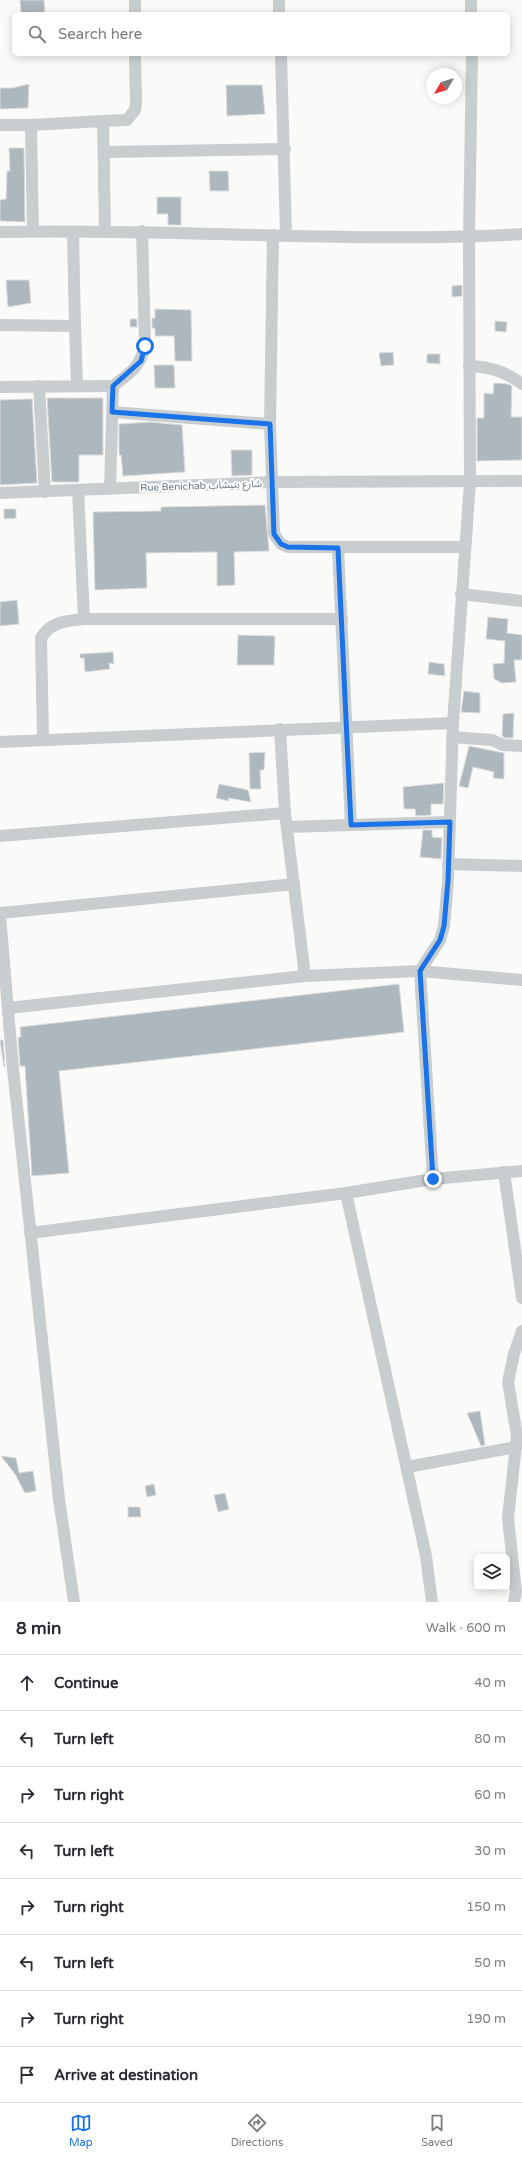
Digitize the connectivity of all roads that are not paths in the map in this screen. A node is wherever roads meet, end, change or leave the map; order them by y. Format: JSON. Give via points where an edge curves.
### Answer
{"nodes":[{"id":1,"x":135,"y":0,"type":"edge"},
{"id":2,"x":279,"y":0,"type":"edge"},
{"id":3,"x":471,"y":0,"type":"edge"},
{"id":4,"x":135,"y":12,"type":"edge"},
{"id":5,"x":279,"y":12,"type":"edge"},
{"id":6,"x":471,"y":12,"type":"edge"},
{"id":7,"x":135,"y":56,"type":"edge"},
{"id":8,"x":281,"y":56,"type":"edge"},
{"id":9,"x":472,"y":56,"type":"edge"},
{"id":10,"x":103,"y":121,"type":"junction"},
{"id":11,"x":0,"y":125,"type":"edge"},
{"id":12,"x":31,"y":125,"type":"junction"},
{"id":13,"x":285,"y":149,"type":"junction"},
{"id":14,"x":104,"y":152,"type":"junction"},
{"id":15,"x":33,"y":231,"type":"junction"},
{"id":16,"x":105,"y":231,"type":"junction"},
{"id":17,"x":142,"y":231,"type":"junction"},
{"id":18,"x":0,"y":232,"type":"edge"},
{"id":19,"x":73,"y":232,"type":"junction"},
{"id":20,"x":522,"y":234,"type":"edge"},
{"id":21,"x":273,"y":235,"type":"junction"},
{"id":22,"x":286,"y":235,"type":"junction"},
{"id":23,"x":469,"y":237,"type":"junction"},
{"id":24,"x":0,"y":324,"type":"edge"},
{"id":25,"x":75,"y":326,"type":"junction"},
{"id":26,"x":469,"y":366,"type":"junction"},
{"id":27,"x":522,"y":384,"type":"edge"},
{"id":28,"x":39,"y":386,"type":"junction"},
{"id":29,"x":77,"y":386,"type":"junction"},
{"id":30,"x":113,"y":386,"type":"junction"},
{"id":31,"x":0,"y":387,"type":"edge"},
{"id":32,"x":112,"y":412,"type":"junction"},
{"id":33,"x":270,"y":424,"type":"junction"},
{"id":34,"x":522,"y":481,"type":"edge"},
{"id":35,"x":272,"y":482,"type":"junction"},
{"id":36,"x":470,"y":482,"type":"junction"},
{"id":37,"x":110,"y":489,"type":"junction"},
{"id":38,"x":78,"y":490,"type":"junction"},
{"id":39,"x":45,"y":492,"type":"junction"},
{"id":40,"x":0,"y":493,"type":"edge"},
{"id":41,"x":465,"y":547,"type":"junction"},
{"id":42,"x":338,"y":548,"type":"junction"},
{"id":43,"x":461,"y":594,"type":"junction"},
{"id":44,"x":522,"y":601,"type":"edge"},
{"id":45,"x":342,"y":618,"type":"junction"},
{"id":46,"x":84,"y":619,"type":"junction"},
{"id":47,"x":453,"y":723,"type":"junction"},
{"id":48,"x":345,"y":727,"type":"junction"},
{"id":49,"x":280,"y":729,"type":"junction"},
{"id":50,"x":452,"y":737,"type":"junction"},
{"id":51,"x":43,"y":739,"type":"junction"},
{"id":52,"x":0,"y":742,"type":"edge"},
{"id":53,"x":522,"y":746,"type":"edge"},
{"id":54,"x":285,"y":813,"type":"junction"},
{"id":55,"x":450,"y":822,"type":"junction"},
{"id":56,"x":351,"y":825,"type":"junction"},
{"id":57,"x":287,"y":827,"type":"junction"},
{"id":58,"x":0,"y":836,"type":"edge"},
{"id":59,"x":448,"y":864,"type":"junction"},
{"id":60,"x":522,"y":866,"type":"edge"},
{"id":61,"x":294,"y":884,"type":"junction"},
{"id":62,"x":0,"y":914,"type":"edge"},
{"id":63,"x":420,"y":971,"type":"junction"},
{"id":64,"x":305,"y":976,"type":"junction"},
{"id":65,"x":522,"y":980,"type":"edge"},
{"id":66,"x":8,"y":1008,"type":"junction"},
{"id":67,"x":522,"y":1171,"type":"edge"},
{"id":68,"x":504,"y":1172,"type":"junction"},
{"id":69,"x":433,"y":1179,"type":"junction"},
{"id":70,"x":346,"y":1193,"type":"junction"},
{"id":71,"x":30,"y":1232,"type":"junction"},
{"id":72,"x":522,"y":1298,"type":"edge"},
{"id":73,"x":522,"y":1331,"type":"edge"},
{"id":74,"x":516,"y":1447,"type":"junction"},
{"id":75,"x":407,"y":1468,"type":"junction"},
{"id":76,"x":74,"y":1602,"type":"edge"},
{"id":77,"x":432,"y":1602,"type":"edge"},
{"id":78,"x":514,"y":1602,"type":"edge"}],
"edges":[{"from":1,"to":4,"type":"street"},
{"from":2,"to":5,"type":"street"},
{"from":3,"to":6,"type":"street"},
{"from":7,"to":10,"type":"street","via":[[135,110],[127,120]]},
{"from":8,"to":13,"type":"street"},
{"from":9,"to":23,"type":"street"},
{"from":10,"to":12,"type":"street"},
{"from":10,"to":14,"type":"street"},
{"from":11,"to":12,"type":"street"},
{"from":12,"to":15,"type":"street"},
{"from":13,"to":14,"type":"street"},
{"from":13,"to":22,"type":"street"},
{"from":14,"to":16,"type":"street"},
{"from":15,"to":18,"type":"street"},
{"from":15,"to":19,"type":"street"},
{"from":16,"to":17,"type":"street"},
{"from":16,"to":19,"type":"street"},
{"from":17,"to":21,"type":"street"},
{"from":17,"to":30,"type":"street","via":[[145,346],[141,361]]},
{"from":19,"to":25,"type":"street"},
{"from":20,"to":23,"type":"street"},
{"from":21,"to":22,"type":"street"},
{"from":21,"to":33,"type":"street"},
{"from":22,"to":23,"type":"street"},
{"from":23,"to":26,"type":"street"},
{"from":24,"to":25,"type":"street"},
{"from":25,"to":29,"type":"street"},
{"from":26,"to":27,"type":"street","via":[[502,371]]},
{"from":26,"to":36,"type":"street"},
{"from":28,"to":29,"type":"street"},
{"from":28,"to":31,"type":"street"},
{"from":28,"to":39,"type":"street"},
{"from":29,"to":30,"type":"street"},
{"from":30,"to":32,"type":"street"},
{"from":32,"to":33,"type":"street"},
{"from":32,"to":37,"type":"street"},
{"from":33,"to":35,"type":"street"},
{"from":34,"to":36,"type":"street","name":"Rue Benichab شارع بنيشاب"},
{"from":35,"to":36,"type":"street","name":"Rue Benichab شارع بنيشاب"},
{"from":35,"to":37,"type":"street","name":"Rue Benichab شارع بنيشاب"},
{"from":35,"to":42,"type":"street","via":[[274,534],[281,544],[288,547]]},
{"from":36,"to":41,"type":"street"},
{"from":37,"to":38,"type":"street","name":"Rue Benichab شارع بنيشاب"},
{"from":38,"to":39,"type":"street","name":"Rue Benichab شارع بنيشاب"},
{"from":38,"to":46,"type":"street"},
{"from":39,"to":40,"type":"street","name":"Rue Benichab شارع بنيشاب"},
{"from":41,"to":42,"type":"street"},
{"from":41,"to":43,"type":"street"},
{"from":42,"to":45,"type":"street"},
{"from":43,"to":44,"type":"street"},
{"from":43,"to":47,"type":"street"},
{"from":45,"to":46,"type":"street"},
{"from":45,"to":48,"type":"street"},
{"from":46,"to":51,"type":"street","via":[[54,624],[41,638]]},
{"from":47,"to":48,"type":"street"},
{"from":47,"to":50,"type":"street"},
{"from":48,"to":49,"type":"street"},
{"from":48,"to":56,"type":"street"},
{"from":49,"to":51,"type":"street"},
{"from":49,"to":54,"type":"street"},
{"from":50,"to":53,"type":"street","via":[[492,740],[503,745]]},
{"from":50,"to":55,"type":"street"},
{"from":51,"to":52,"type":"street"},
{"from":54,"to":57,"type":"street"},
{"from":54,"to":58,"type":"street"},
{"from":55,"to":56,"type":"street"},
{"from":55,"to":59,"type":"street"},
{"from":56,"to":57,"type":"street"},
{"from":57,"to":61,"type":"street"},
{"from":59,"to":60,"type":"street"},
{"from":59,"to":63,"type":"street","via":[[444,926],[440,940]]},
{"from":61,"to":62,"type":"street"},
{"from":61,"to":64,"type":"street"},
{"from":62,"to":66,"type":"street"},
{"from":63,"to":64,"type":"street"},
{"from":63,"to":65,"type":"street"},
{"from":63,"to":69,"type":"street"},
{"from":64,"to":66,"type":"street"},
{"from":66,"to":71,"type":"street"},
{"from":67,"to":68,"type":"street"},
{"from":68,"to":69,"type":"street"},
{"from":68,"to":72,"type":"street"},
{"from":69,"to":70,"type":"street"},
{"from":70,"to":71,"type":"street"},
{"from":70,"to":75,"type":"street"},
{"from":71,"to":76,"type":"street","via":[[59,1499]]},
{"from":73,"to":74,"type":"street","via":[[508,1382],[515,1417]]},
{"from":74,"to":75,"type":"street"},
{"from":74,"to":78,"type":"street","via":[[508,1518],[516,1592]]},
{"from":75,"to":77,"type":"street","via":[[426,1556]]}]}
